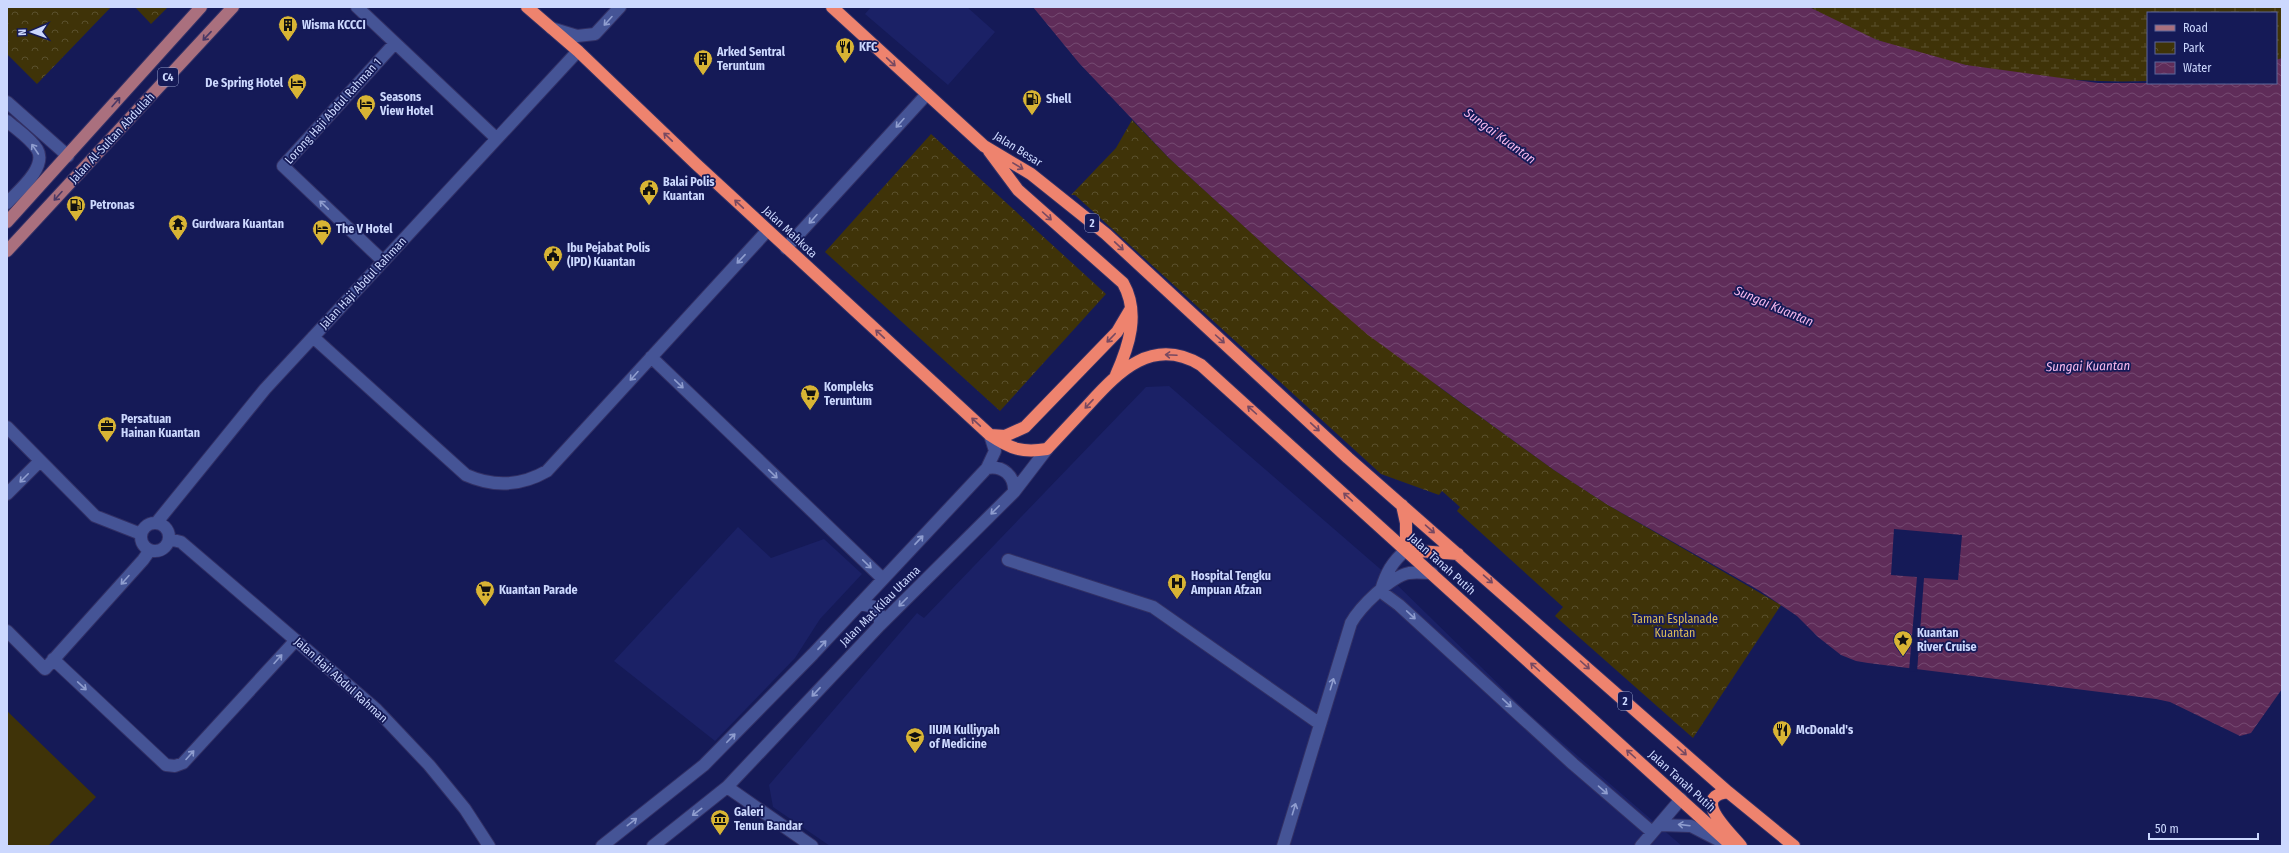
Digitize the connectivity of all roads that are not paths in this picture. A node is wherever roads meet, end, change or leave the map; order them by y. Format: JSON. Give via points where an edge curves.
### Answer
{"nodes":[{"id":1,"x":201,"y":7,"type":"edge"},
{"id":2,"x":234,"y":7,"type":"edge"},
{"id":3,"x":357,"y":7,"type":"edge"},
{"id":4,"x":527,"y":7,"type":"edge"},
{"id":5,"x":620,"y":7,"type":"edge"},
{"id":6,"x":832,"y":7,"type":"edge"},
{"id":7,"x":551,"y":28,"type":"junction"},
{"id":8,"x":395,"y":43,"type":"junction"},
{"id":9,"x":578,"y":51,"type":"junction"},
{"id":10,"x":927,"y":94,"type":"junction"},
{"id":11,"x":7,"y":102,"type":"edge"},
{"id":12,"x":7,"y":121,"type":"edge"},
{"id":13,"x":496,"y":138,"type":"junction"},
{"id":14,"x":984,"y":146,"type":"junction"},
{"id":15,"x":68,"y":156,"type":"junction"},
{"id":16,"x":7,"y":203,"type":"edge"},
{"id":17,"x":7,"y":222,"type":"edge"},
{"id":18,"x":767,"y":231,"type":"junction"},
{"id":19,"x":786,"y":248,"type":"junction"},
{"id":20,"x":7,"y":251,"type":"edge"},
{"id":21,"x":383,"y":261,"type":"junction"},
{"id":22,"x":1131,"y":305,"type":"junction"},
{"id":23,"x":1191,"y":312,"type":"joint"},
{"id":24,"x":313,"y":337,"type":"junction"},
{"id":25,"x":651,"y":357,"type":"junction"},
{"id":26,"x":1116,"y":375,"type":"junction"},
{"id":27,"x":7,"y":427,"type":"edge"},
{"id":28,"x":990,"y":435,"type":"junction"},
{"id":29,"x":1047,"y":449,"type":"junction"},
{"id":30,"x":40,"y":461,"type":"junction"},
{"id":31,"x":987,"y":468,"type":"junction"},
{"id":32,"x":1014,"y":492,"type":"junction"},
{"id":33,"x":7,"y":494,"type":"edge"},
{"id":34,"x":1402,"y":505,"type":"junction"},
{"id":35,"x":157,"y":522,"type":"junction"},
{"id":36,"x":142,"y":534,"type":"junction"},
{"id":37,"x":169,"y":539,"type":"junction"},
{"id":38,"x":150,"y":550,"type":"junction"},
{"id":39,"x":1406,"y":550,"type":"junction"},
{"id":40,"x":1458,"y":554,"type":"junction"},
{"id":41,"x":1008,"y":560,"type":"dead end"},
{"id":42,"x":1432,"y":573,"type":"junction"},
{"id":43,"x":883,"y":579,"type":"junction"},
{"id":44,"x":1380,"y":591,"type":"junction"},
{"id":45,"x":860,"y":604,"type":"junction"},
{"id":46,"x":880,"y":625,"type":"junction"},
{"id":47,"x":7,"y":631,"type":"edge"},
{"id":48,"x":296,"y":640,"type":"junction"},
{"id":49,"x":53,"y":659,"type":"junction"},
{"id":50,"x":1320,"y":724,"type":"junction"},
{"id":51,"x":727,"y":787,"type":"junction"},
{"id":52,"x":1728,"y":792,"type":"junction"},
{"id":53,"x":1681,"y":799,"type":"junction"},
{"id":54,"x":1656,"y":829,"type":"junction"},
{"id":55,"x":489,"y":846,"type":"edge"},
{"id":56,"x":602,"y":846,"type":"edge"},
{"id":57,"x":653,"y":846,"type":"edge"},
{"id":58,"x":812,"y":846,"type":"edge"},
{"id":59,"x":1283,"y":846,"type":"edge"},
{"id":60,"x":1641,"y":846,"type":"edge"},
{"id":61,"x":1732,"y":846,"type":"edge"},
{"id":62,"x":1741,"y":846,"type":"edge"},
{"id":63,"x":1794,"y":846,"type":"edge"}],
"edges":[{"from":15,"to":1,"type":"main road","name":"Jalan Al-Sultan Abdullah","number":"C4","one_way":true},
{"from":2,"to":20,"type":"main road","name":"Jalan Al-Sultan Abdullah","number":"C4","one_way":true},
{"from":3,"to":8,"type":"street"},
{"from":4,"to":7,"type":"highway","name":"Jalan Mahkota"},
{"from":5,"to":7,"type":"street","one_way":true,"via":[[595,34],[577,36]]},
{"from":6,"to":10,"type":"highway","name":"Jalan Besar","number":"2","one_way":true},
{"from":7,"to":9,"type":"highway","name":"Jalan Mahkota"},
{"from":8,"to":13,"type":"street"},
{"from":21,"to":8,"type":"street","name":"Lorong Haji Abdul Rahman 1","one_way":true,"via":[[283,166]]},
{"from":9,"to":13,"type":"street","name":"Jalan Haji Abdul Rahman"},
{"from":18,"to":9,"type":"highway","name":"Jalan Mahkota","one_way":true},
{"from":10,"to":14,"type":"highway","name":"Jalan Besar","number":"2"},
{"from":10,"to":19,"type":"street","one_way":true},
{"from":11,"to":15,"type":"street"},
{"from":16,"to":12,"type":"street","one_way":true,"via":[[36,169],[39,157],[37,149]]},
{"from":13,"to":21,"type":"street","name":"Jalan Haji Abdul Rahman"},
{"from":14,"to":22,"type":"highway","one_way":true,"via":[[1018,190],[1123,283]]},
{"from":14,"to":23,"type":"highway","name":"Jalan Besar","number":"2","one_way":true,"via":[[1049,187],[1106,234]]},
{"from":15,"to":17,"type":"main road","name":"Jalan Al-Sultan Abdullah","number":"C4"},
{"from":18,"to":19,"type":"highway","name":"Jalan Mahkota"},
{"from":18,"to":25,"type":"street","one_way":true},
{"from":28,"to":19,"type":"highway","name":"Jalan Mahkota","one_way":true},
{"from":21,"to":24,"type":"street","name":"Jalan Haji Abdul Rahman"},
{"from":22,"to":26,"type":"highway","via":[[1130,338]]},
{"from":22,"to":28,"type":"highway","one_way":true,"via":[[1117,332],[1025,427],[1005,436]]},
{"from":23,"to":34,"type":"highway","name":"Jalan Tanah Putih","number":"2","one_way":true,"via":[[1342,453]]},
{"from":25,"to":24,"type":"street","one_way":true,"via":[[547,471],[536,477],[509,484],[479,480],[466,475]]},
{"from":24,"to":35,"type":"street","name":"Jalan Haji Abdul Rahman","via":[[255,401]]},
{"from":25,"to":43,"type":"street","one_way":true},
{"from":26,"to":29,"type":"highway","name":"Jalan Mat Kilau Utama","one_way":true},
{"from":39,"to":26,"type":"highway","name":"Jalan Tanah Putih","one_way":true,"via":[[1217,379],[1188,358],[1176,355],[1156,356],[1138,362]]},
{"from":27,"to":30,"type":"street"},
{"from":28,"to":29,"type":"highway","name":"Jalan Mahkota","via":[[1009,448],[1032,451]]},
{"from":28,"to":31,"type":"street","name":"Jalan Mat Kilau Utama","via":[[995,451]]},
{"from":29,"to":32,"type":"street","name":"Jalan Mat Kilau Utama"},
{"from":30,"to":33,"type":"street","one_way":true},
{"from":30,"to":36,"type":"street","via":[[95,516]]},
{"from":31,"to":32,"type":"street","via":[[997,467],[1007,472],[1013,481]]},
{"from":43,"to":31,"type":"street","name":"Jalan Mat Kilau Utama","one_way":true},
{"from":32,"to":46,"type":"street","name":"Jalan Mat Kilau Utama","one_way":true},
{"from":34,"to":39,"type":"highway","via":[[1406,523]]},
{"from":34,"to":40,"type":"highway","name":"Jalan Tanah Putih","number":"2","one_way":true},
{"from":35,"to":36,"type":"street","via":[[146,526]]},
{"from":35,"to":37,"type":"street","via":[[166,527]]},
{"from":36,"to":38,"type":"street","via":[[142,542]]},
{"from":37,"to":38,"type":"street","via":[[162,549]]},
{"from":37,"to":48,"type":"street","name":"Jalan Haji Abdul Rahman","via":[[181,542]]},
{"from":38,"to":49,"type":"street","one_way":true},
{"from":39,"to":40,"type":"highway"},
{"from":39,"to":42,"type":"highway","name":"Jalan Tanah Putih"},
{"from":39,"to":44,"type":"street","via":[[1394,560],[1386,572]]},
{"from":40,"to":52,"type":"highway","name":"Jalan Tanah Putih","number":"2","one_way":true},
{"from":41,"to":50,"type":"street","via":[[1158,609]]},
{"from":42,"to":44,"type":"street","via":[[1409,573],[1390,582]]},
{"from":53,"to":42,"type":"highway","name":"Jalan Tanah Putih","one_way":true},
{"from":43,"to":45,"type":"street","name":"Jalan Mat Kilau Utama"},
{"from":50,"to":44,"type":"street","one_way":true,"via":[[1350,624],[1359,611]]},
{"from":44,"to":54,"type":"street","one_way":true,"via":[[1399,605],[1573,764]]},
{"from":45,"to":46,"type":"street","via":[[875,607],[880,615]]},
{"from":56,"to":45,"type":"street","name":"Jalan Mat Kilau Utama","one_way":true,"via":[[704,764]]},
{"from":46,"to":51,"type":"street","name":"Jalan Mat Kilau Utama","one_way":true},
{"from":47,"to":49,"type":"street","via":[[45,669]]},
{"from":49,"to":48,"type":"street","one_way":true,"via":[[166,765],[175,766],[183,763]]},
{"from":48,"to":55,"type":"street","name":"Jalan Haji Abdul Rahman","via":[[376,709],[412,746],[464,809]]},
{"from":59,"to":50,"type":"street","one_way":true},
{"from":51,"to":57,"type":"street","name":"Jalan Mat Kilau Utama","one_way":true},
{"from":51,"to":58,"type":"street"},
{"from":52,"to":62,"type":"highway","via":[[1715,795],[1711,799],[1712,806],[1714,813]]},
{"from":52,"to":63,"type":"highway","name":"Jalan Tanah Putih","number":"2"},
{"from":53,"to":54,"type":"street"},
{"from":53,"to":61,"type":"highway","name":"Jalan Tanah Putih"},
{"from":54,"to":60,"type":"street"},
{"from":61,"to":54,"type":"street","one_way":true,"via":[[1691,826]]}]}
